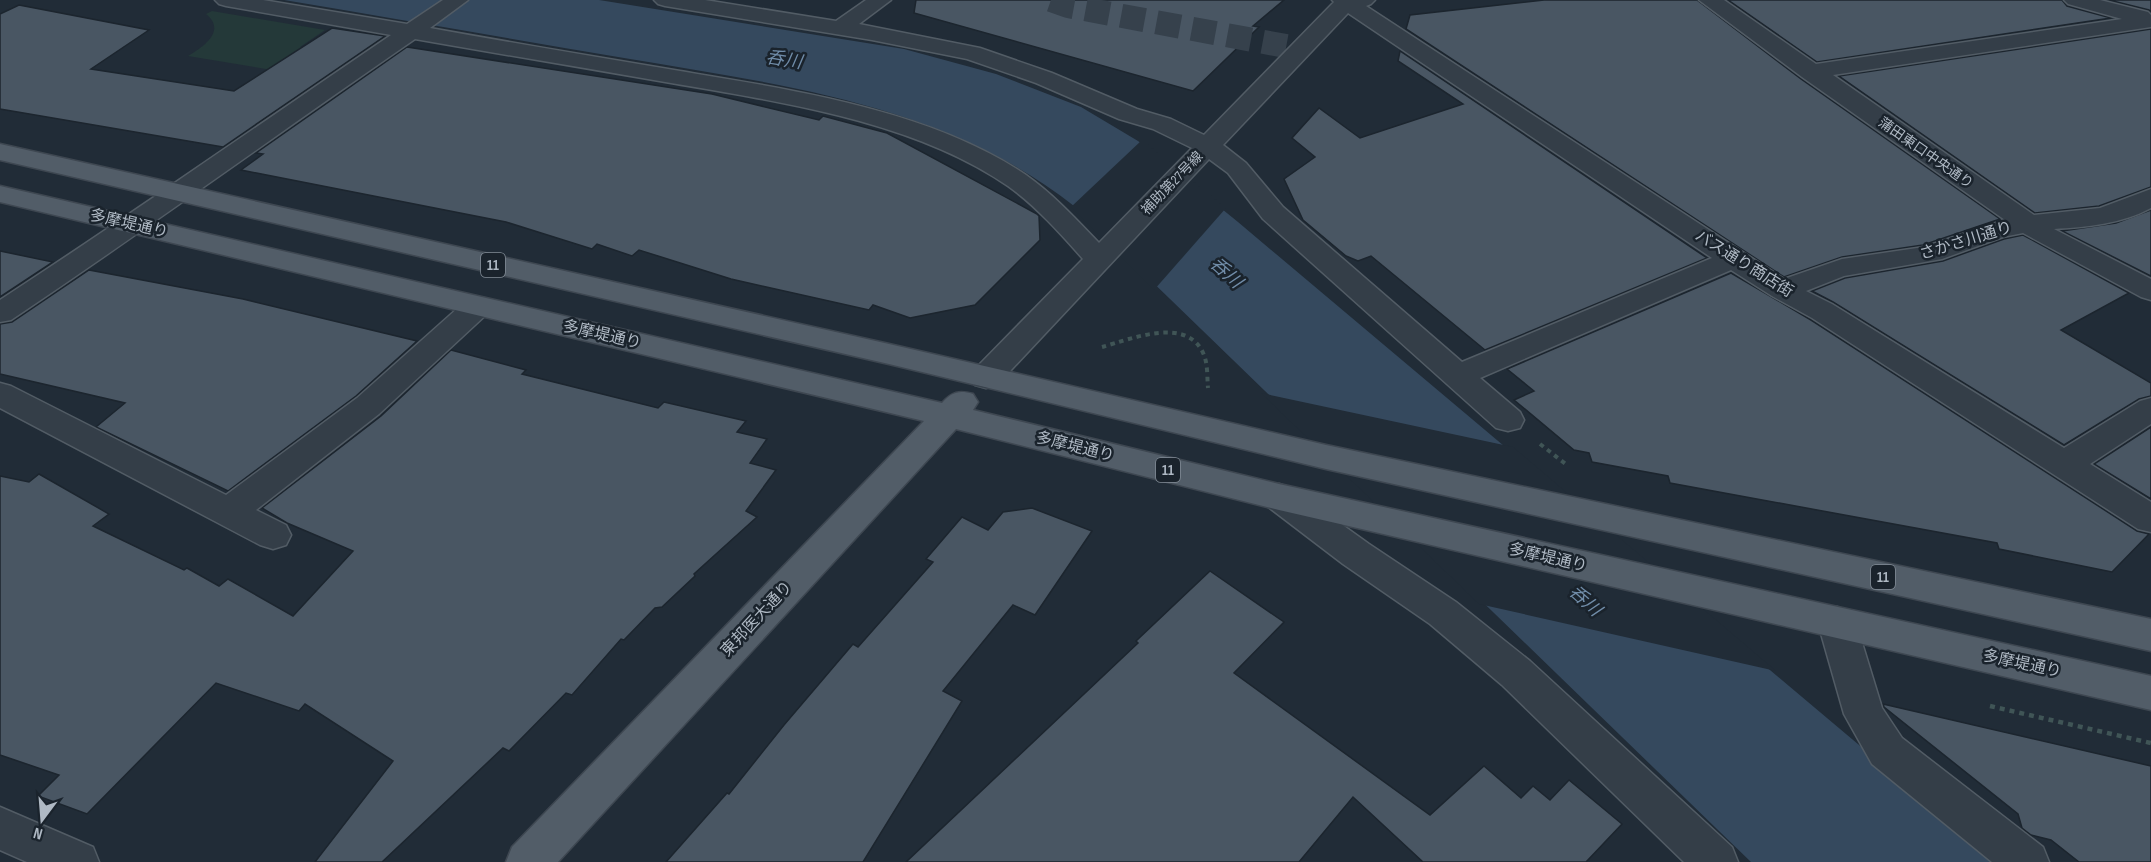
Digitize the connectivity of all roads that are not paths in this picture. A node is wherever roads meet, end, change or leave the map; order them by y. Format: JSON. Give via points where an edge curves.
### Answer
{"nodes":[{"id":1,"x":226,"y":0,"type":"edge"},
{"id":2,"x":457,"y":0,"type":"edge"},
{"id":3,"x":665,"y":0,"type":"edge"},
{"id":4,"x":880,"y":0,"type":"edge"},
{"id":5,"x":1710,"y":0,"type":"edge"},
{"id":6,"x":2075,"y":0,"type":"edge"},
{"id":7,"x":1351,"y":1,"type":"edge"},
{"id":8,"x":739,"y":5,"type":"edge"},
{"id":9,"x":2151,"y":21,"type":"edge"},
{"id":10,"x":840,"y":28,"type":"junction"},
{"id":11,"x":415,"y":30,"type":"junction"},
{"id":12,"x":1810,"y":72,"type":"junction"},
{"id":13,"x":1208,"y":146,"type":"junction"},
{"id":14,"x":0,"y":152,"type":"edge"},
{"id":15,"x":175,"y":193,"type":"junction"},
{"id":16,"x":0,"y":194,"type":"edge"},
{"id":17,"x":2151,"y":197,"type":"edge"},
{"id":18,"x":2028,"y":224,"type":"junction"},
{"id":19,"x":134,"y":225,"type":"junction"},
{"id":20,"x":1103,"y":256,"type":"junction"},
{"id":21,"x":1733,"y":259,"type":"junction"},
{"id":22,"x":1782,"y":290,"type":"junction"},
{"id":23,"x":2151,"y":291,"type":"edge"},
{"id":24,"x":478,"y":306,"type":"junction"},
{"id":25,"x":0,"y":314,"type":"edge"},
{"id":26,"x":1457,"y":376,"type":"junction"},
{"id":27,"x":986,"y":377,"type":"junction"},
{"id":28,"x":0,"y":394,"type":"edge"},
{"id":29,"x":2151,"y":409,"type":"edge"},
{"id":30,"x":949,"y":416,"type":"junction"},
{"id":31,"x":1508,"y":420,"type":"road end"},
{"id":32,"x":2064,"y":464,"type":"junction"},
{"id":33,"x":1280,"y":497,"type":"junction"},
{"id":34,"x":229,"y":512,"type":"junction"},
{"id":35,"x":2151,"y":519,"type":"edge"},
{"id":36,"x":273,"y":535,"type":"dead end"},
{"id":37,"x":1837,"y":624,"type":"junction"},
{"id":38,"x":2151,"y":635,"type":"edge"},
{"id":39,"x":2151,"y":693,"type":"edge"},
{"id":40,"x":0,"y":828,"type":"edge"},
{"id":41,"x":76,"y":862,"type":"edge"},
{"id":42,"x":528,"y":862,"type":"edge"},
{"id":43,"x":1716,"y":862,"type":"edge"},
{"id":44,"x":2027,"y":862,"type":"edge"}],
"edges":[{"from":1,"to":11,"type":"street"},
{"from":2,"to":11,"type":"street"},
{"from":3,"to":8,"type":"street"},
{"from":4,"to":10,"type":"street"},
{"from":5,"to":12,"type":"street","name":"蒲田東口中央通り"},
{"from":6,"to":9,"type":"street"},
{"from":7,"to":13,"type":"street","name":"補助第27号線"},
{"from":7,"to":21,"type":"street","name":"バス通り商店街"},
{"from":8,"to":10,"type":"street"},
{"from":9,"to":12,"type":"street"},
{"from":10,"to":13,"type":"street","via":[[940,45],[1009,64]]},
{"from":11,"to":15,"type":"street"},
{"from":11,"to":20,"type":"street","via":[[797,98],[858,114],[940,143],[1016,180]]},
{"from":12,"to":18,"type":"street","name":"蒲田東口中央通り"},
{"from":13,"to":20,"type":"street","name":"補助第27号線"},
{"from":13,"to":26,"type":"street","via":[[1237,168],[1273,213]]},
{"from":14,"to":15,"type":"main road","number":"11"},
{"from":15,"to":19,"type":"street"},
{"from":15,"to":27,"type":"main road","number":"11"},
{"from":16,"to":19,"type":"main road","name":"多摩堤通り","number":"11"},
{"from":17,"to":18,"type":"street","name":"さかさ川通り","via":[[2118,214]]},
{"from":18,"to":22,"type":"street","name":"さかさ川通り","via":[[1995,230],[1930,254],[1820,274]]},
{"from":18,"to":23,"type":"street","name":"蒲田東口中央通り"},
{"from":19,"to":24,"type":"main road","name":"多摩堤通り","number":"11"},
{"from":19,"to":25,"type":"street"},
{"from":20,"to":27,"type":"street","name":"補助第27号線"},
{"from":21,"to":22,"type":"street","name":"バス通り商店街"},
{"from":21,"to":26,"type":"street"},
{"from":22,"to":32,"type":"street","name":"バス通り商店街","via":[[1822,311]]},
{"from":24,"to":30,"type":"main road","name":"多摩堤通り","number":"11"},
{"from":24,"to":34,"type":"street","via":[[368,406]]},
{"from":26,"to":31,"type":"street"},
{"from":27,"to":30,"type":"main road","name":"東邦医大通り"},
{"from":27,"to":38,"type":"main road","number":"11","via":[[1326,457]]},
{"from":28,"to":34,"type":"street"},
{"from":29,"to":32,"type":"street"},
{"from":30,"to":33,"type":"main road","name":"多摩堤通り","number":"11"},
{"from":30,"to":42,"type":"main road","name":"東邦医大通り"},
{"from":32,"to":35,"type":"street","name":"バス通り商店街"},
{"from":33,"to":37,"type":"main road","name":"多摩堤通り","number":"11"},
{"from":33,"to":43,"type":"street","via":[[1443,613],[1516,673]]},
{"from":34,"to":36,"type":"street"},
{"from":37,"to":39,"type":"main road","name":"多摩堤通り","number":"11"},
{"from":37,"to":44,"type":"street","via":[[1864,714],[1887,751]]},
{"from":40,"to":41,"type":"street"}]}
